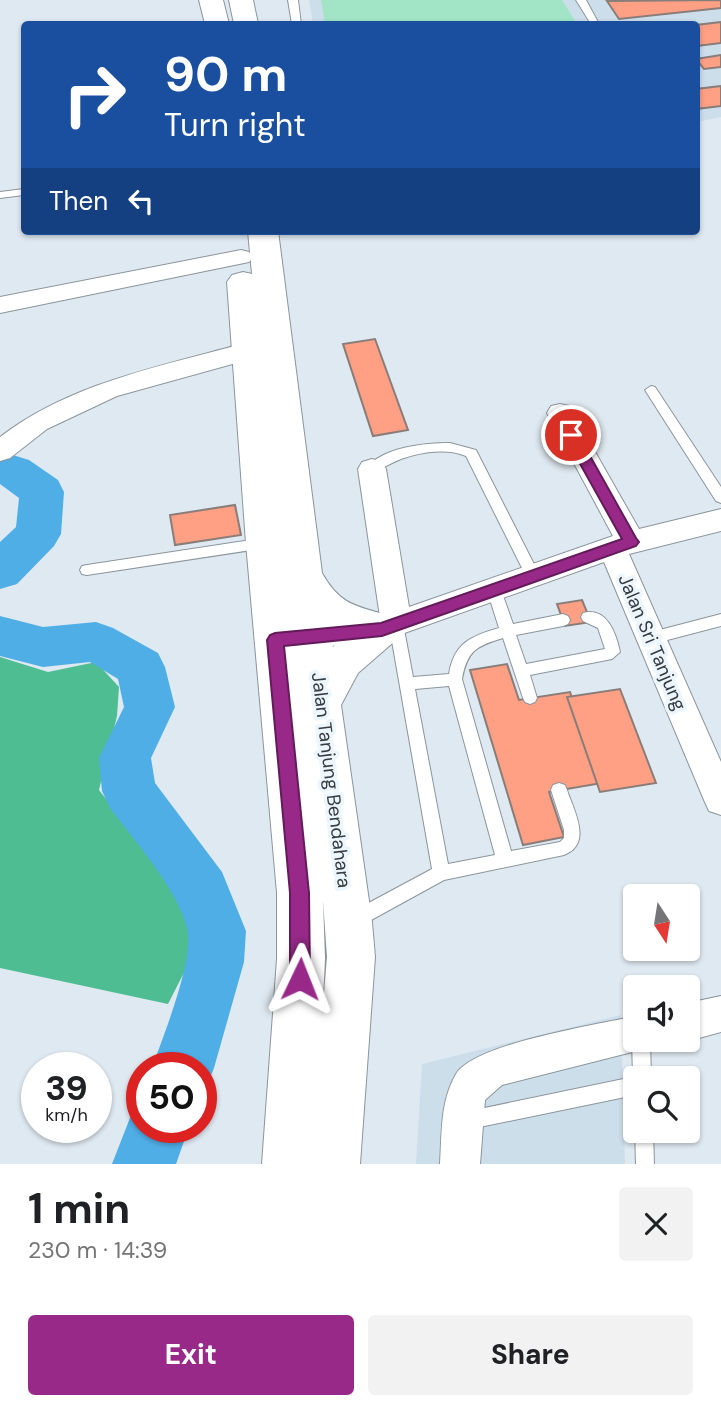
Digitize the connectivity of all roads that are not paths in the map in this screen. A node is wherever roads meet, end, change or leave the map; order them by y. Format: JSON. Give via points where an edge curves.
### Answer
{"nodes":[{"id":1,"x":211,"y":0,"type":"edge"},
{"id":2,"x":241,"y":0,"type":"edge"},
{"id":3,"x":293,"y":0,"type":"edge"},
{"id":4,"x":581,"y":0,"type":"edge"},
{"id":5,"x":216,"y":21,"type":"edge"},
{"id":6,"x":245,"y":21,"type":"edge"},
{"id":7,"x":296,"y":21,"type":"edge"},
{"id":8,"x":593,"y":21,"type":"edge"},
{"id":9,"x":21,"y":192,"type":"edge"},
{"id":10,"x":0,"y":195,"type":"edge"},
{"id":11,"x":263,"y":235,"type":"edge"},
{"id":12,"x":240,"y":244,"type":"edge"},
{"id":13,"x":0,"y":305,"type":"edge"},
{"id":14,"x":249,"y":351,"type":"junction"},
{"id":15,"x":651,"y":390,"type":"dead end"},
{"id":16,"x":559,"y":413,"type":"dead end"},
{"id":17,"x":0,"y":452,"type":"edge"},
{"id":18,"x":372,"y":469,"type":"joint"},
{"id":19,"x":721,"y":498,"type":"edge"},
{"id":20,"x":721,"y":520,"type":"edge"},
{"id":21,"x":265,"y":543,"type":"junction"},
{"id":22,"x":622,"y":545,"type":"junction"},
{"id":23,"x":87,"y":570,"type":"dead end"},
{"id":24,"x":306,"y":576,"type":"junction"},
{"id":25,"x":533,"y":576,"type":"junction"},
{"id":26,"x":494,"y":590,"type":"junction"},
{"id":27,"x":588,"y":617,"type":"dead end"},
{"id":28,"x":563,"y":620,"type":"dead end"},
{"id":29,"x":721,"y":620,"type":"edge"},
{"id":30,"x":389,"y":627,"type":"junction"},
{"id":31,"x":508,"y":632,"type":"junction"},
{"id":32,"x":294,"y":638,"type":"junction"},
{"id":33,"x":652,"y":638,"type":"junction"},
{"id":34,"x":521,"y":670,"type":"junction"},
{"id":35,"x":456,"y":679,"type":"junction"},
{"id":36,"x":407,"y":684,"type":"junction"},
{"id":37,"x":530,"y":698,"type":"dead end"},
{"id":38,"x":322,"y":702,"type":"junction"},
{"id":39,"x":709,"y":741,"type":"edge"},
{"id":40,"x":559,"y":790,"type":"dead end"},
{"id":41,"x":721,"y":800,"type":"edge"},
{"id":42,"x":505,"y":861,"type":"junction"},
{"id":43,"x":441,"y":873,"type":"junction"},
{"id":44,"x":349,"y":922,"type":"junction"},
{"id":45,"x":721,"y":1014,"type":"edge"},
{"id":46,"x":700,"y":1019,"type":"edge"},
{"id":47,"x":623,"y":1038,"type":"edge"},
{"id":48,"x":623,"y":1089,"type":"edge"},
{"id":49,"x":463,"y":1122,"type":"junction"},
{"id":50,"x":644,"y":1143,"type":"edge"},
{"id":51,"x":288,"y":1164,"type":"edge"},
{"id":52,"x":334,"y":1164,"type":"edge"},
{"id":53,"x":460,"y":1164,"type":"edge"},
{"id":54,"x":645,"y":1164,"type":"edge"}],
"edges":[{"from":1,"to":5,"type":"main road"},
{"from":2,"to":6,"type":"main road"},
{"from":3,"to":7,"type":"lane"},
{"from":4,"to":8,"type":"lane"},
{"from":9,"to":10,"type":"lane"},
{"from":11,"to":24,"type":"main road","name":"Jalan Tanjung Bendahara"},
{"from":12,"to":13,"type":"street"},
{"from":12,"to":14,"type":"main road","name":"Jalan Tanjung Bendahara"},
{"from":14,"to":17,"type":"street","via":[[108,390],[38,422]]},
{"from":14,"to":21,"type":"main road","name":"Jalan Tanjung Bendahara"},
{"from":15,"to":19,"type":"lane"},
{"from":16,"to":22,"type":"street","name":"Jalan Sri Tanjung"},
{"from":18,"to":25,"type":"lane","via":[[384,460],[445,446],[464,448],[471,453]]},
{"from":18,"to":30,"type":"street"},
{"from":20,"to":22,"type":"street"},
{"from":21,"to":23,"type":"lane"},
{"from":21,"to":32,"type":"main road","name":"Jalan Tanjung Bendahara"},
{"from":22,"to":25,"type":"street"},
{"from":22,"to":33,"type":"street","name":"Jalan Sri Tanjung"},
{"from":24,"to":30,"type":"main road","via":[[319,603],[331,613],[354,624]]},
{"from":24,"to":32,"type":"main road","name":"Jalan Tanjung Bendahara"},
{"from":25,"to":26,"type":"street"},
{"from":26,"to":30,"type":"street"},
{"from":26,"to":31,"type":"lane"},
{"from":27,"to":34,"type":"lane","via":[[602,620],[613,652]]},
{"from":28,"to":31,"type":"lane"},
{"from":29,"to":33,"type":"lane"},
{"from":30,"to":32,"type":"street"},
{"from":30,"to":36,"type":"lane"},
{"from":30,"to":38,"type":"main road","via":[[344,661]]},
{"from":31,"to":34,"type":"lane"},
{"from":31,"to":35,"type":"lane","via":[[474,643],[463,653]]},
{"from":32,"to":38,"type":"main road","name":"Jalan Tanjung Bendahara"},
{"from":32,"to":51,"type":"main road","name":"Jalan Tanjung Bendahara","via":[[302,938]]},
{"from":33,"to":39,"type":"street","name":"Jalan Sri Tanjung"},
{"from":34,"to":37,"type":"lane"},
{"from":35,"to":36,"type":"lane"},
{"from":35,"to":42,"type":"lane"},
{"from":36,"to":43,"type":"lane"},
{"from":38,"to":44,"type":"main road","name":"Jalan Tanjung Bendahara"},
{"from":39,"to":41,"type":"street","name":"Jalan Sri Tanjung"},
{"from":40,"to":42,"type":"lane","via":[[572,841],[564,848]]},
{"from":42,"to":43,"type":"lane"},
{"from":43,"to":44,"type":"lane"},
{"from":44,"to":52,"type":"main road","name":"Jalan Tanjung Bendahara","via":[[350,969]]},
{"from":45,"to":46,"type":"street"},
{"from":47,"to":49,"type":"street","via":[[494,1068],[468,1091]]},
{"from":48,"to":49,"type":"lane"},
{"from":49,"to":53,"type":"street"},
{"from":50,"to":54,"type":"lane"}]}
